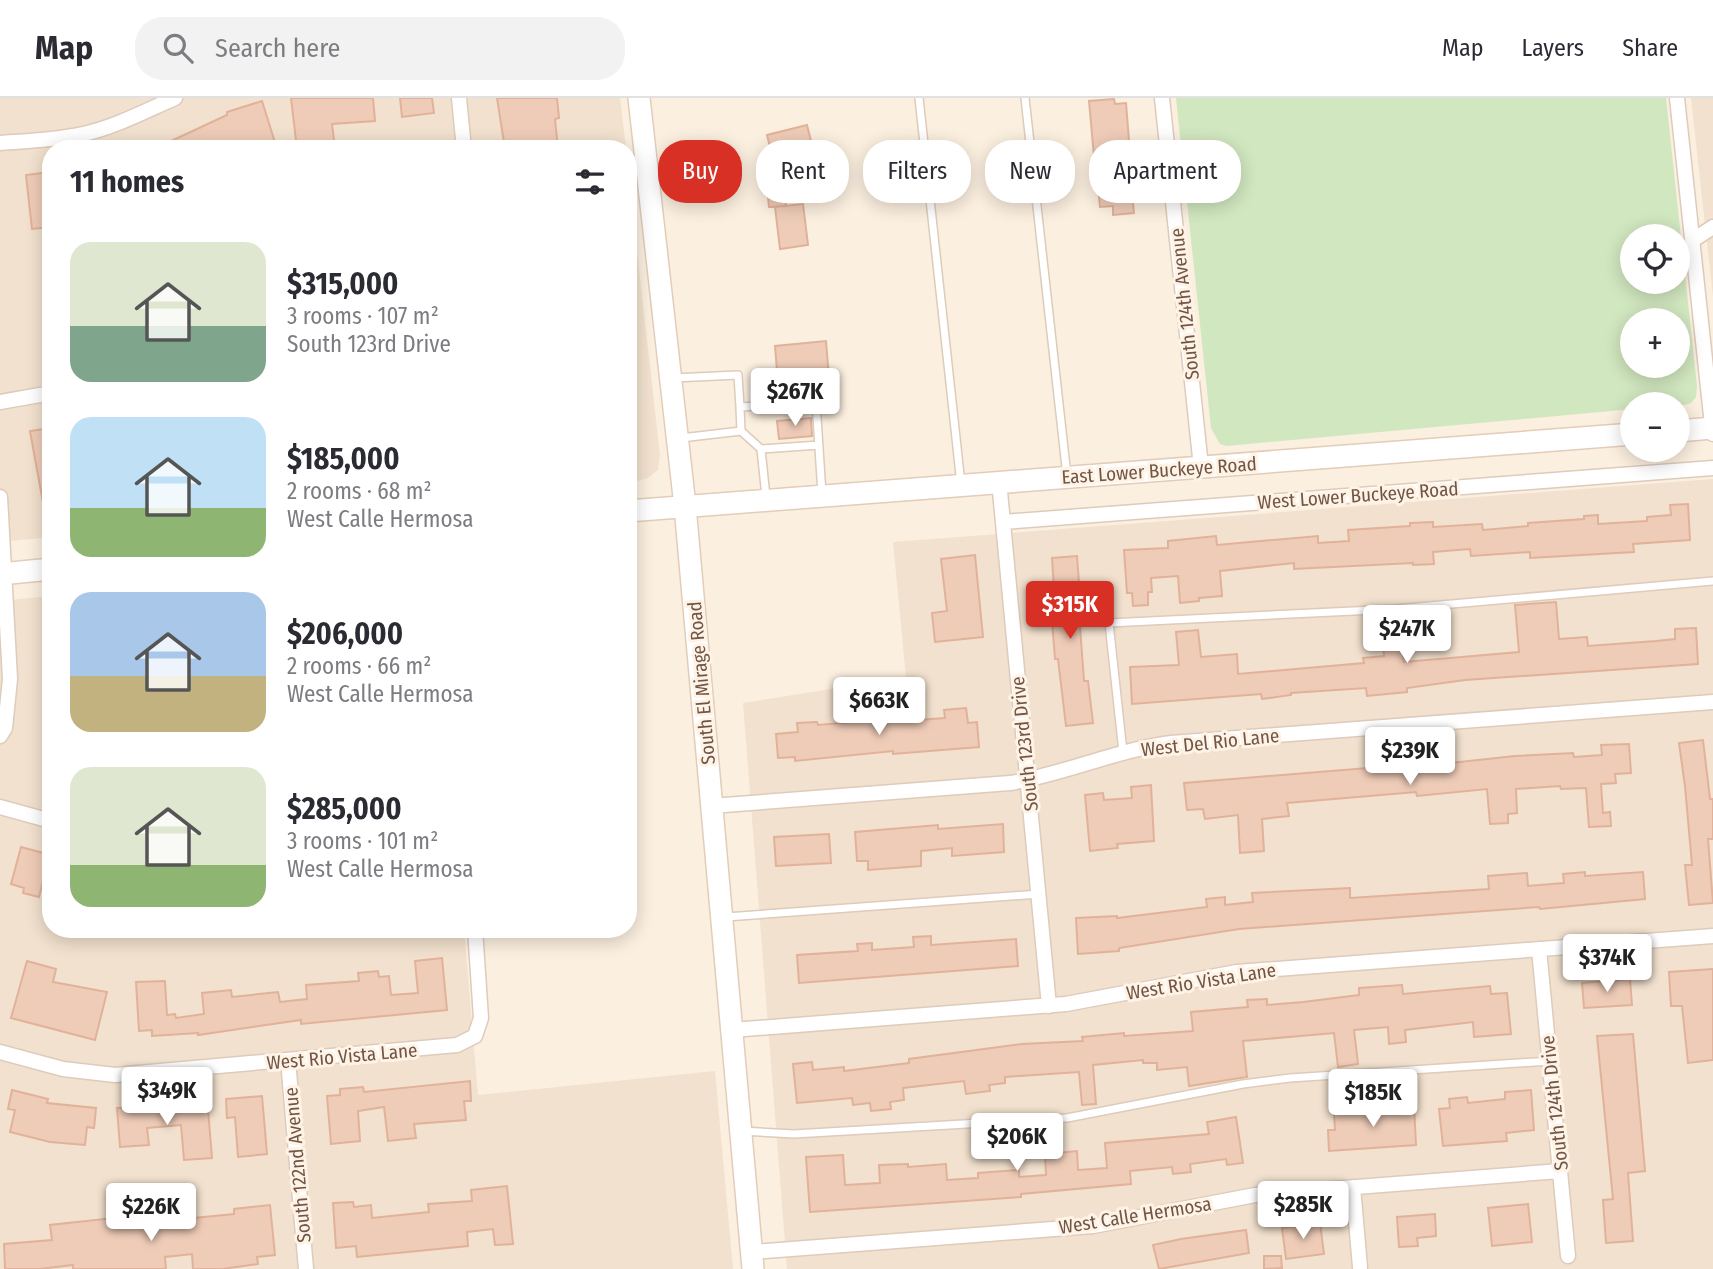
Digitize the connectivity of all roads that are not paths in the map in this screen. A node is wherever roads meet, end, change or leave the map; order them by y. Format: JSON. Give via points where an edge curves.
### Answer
{"nodes":[{"id":1,"x":176,"y":98,"type":"edge"},
{"id":2,"x":459,"y":98,"type":"edge"},
{"id":3,"x":639,"y":98,"type":"edge"},
{"id":4,"x":919,"y":98,"type":"edge"},
{"id":5,"x":1025,"y":98,"type":"edge"},
{"id":6,"x":1162,"y":98,"type":"edge"},
{"id":7,"x":1677,"y":98,"type":"edge"},
{"id":8,"x":463,"y":140,"type":"edge"},
{"id":9,"x":0,"y":143,"type":"edge"},
{"id":10,"x":1713,"y":227,"type":"edge"},
{"id":11,"x":1693,"y":240,"type":"junction"},
{"id":12,"x":1713,"y":244,"type":"edge"},
{"id":13,"x":670,"y":378,"type":"junction"},
{"id":14,"x":42,"y":395,"type":"edge"},
{"id":15,"x":0,"y":402,"type":"edge"},
{"id":16,"x":740,"y":407,"type":"junction"},
{"id":17,"x":1713,"y":430,"type":"edge"},
{"id":18,"x":741,"y":431,"type":"junction"},
{"id":19,"x":1690,"y":431,"type":"edge"},
{"id":20,"x":1620,"y":436,"type":"edge"},
{"id":21,"x":678,"y":438,"type":"junction"},
{"id":22,"x":819,"y":445,"type":"junction"},
{"id":23,"x":761,"y":449,"type":"junction"},
{"id":24,"x":1201,"y":467,"type":"junction"},
{"id":25,"x":1713,"y":468,"type":"edge"},
{"id":26,"x":1067,"y":477,"type":"junction"},
{"id":27,"x":999,"y":481,"type":"junction"},
{"id":28,"x":961,"y":484,"type":"junction"},
{"id":29,"x":822,"y":495,"type":"junction"},
{"id":30,"x":0,"y":497,"type":"edge"},
{"id":31,"x":766,"y":499,"type":"junction"},
{"id":32,"x":685,"y":506,"type":"junction"},
{"id":33,"x":637,"y":511,"type":"edge"},
{"id":34,"x":1003,"y":522,"type":"junction"},
{"id":35,"x":42,"y":570,"type":"edge"},
{"id":36,"x":2,"y":574,"type":"edge"},
{"id":37,"x":1713,"y":581,"type":"edge"},
{"id":38,"x":1713,"y":702,"type":"edge"},
{"id":39,"x":0,"y":736,"type":"edge"},
{"id":40,"x":1123,"y":753,"type":"junction"},
{"id":41,"x":1028,"y":780,"type":"junction"},
{"id":42,"x":711,"y":806,"type":"junction"},
{"id":43,"x":0,"y":807,"type":"edge"},
{"id":44,"x":42,"y":819,"type":"edge"},
{"id":45,"x":1039,"y":894,"type":"junction"},
{"id":46,"x":722,"y":917,"type":"junction"},
{"id":47,"x":1713,"y":936,"type":"edge"},
{"id":48,"x":476,"y":938,"type":"edge"},
{"id":49,"x":1539,"y":949,"type":"junction"},
{"id":50,"x":1049,"y":1006,"type":"junction"},
{"id":51,"x":732,"y":1030,"type":"junction"},
{"id":52,"x":0,"y":1052,"type":"edge"},
{"id":53,"x":288,"y":1060,"type":"junction"},
{"id":54,"x":1550,"y":1061,"type":"junction"},
{"id":55,"x":741,"y":1131,"type":"junction"},
{"id":56,"x":1560,"y":1171,"type":"junction"},
{"id":57,"x":1353,"y":1187,"type":"junction"},
{"id":58,"x":1568,"y":1256,"type":"dead end"},
{"id":59,"x":752,"y":1261,"type":"edge"},
{"id":60,"x":1360,"y":1267,"type":"dead end"},
{"id":61,"x":306,"y":1269,"type":"edge"}],
"edges":[{"from":1,"to":9,"type":"street","via":[[84,134]]},
{"from":2,"to":8,"type":"street"},
{"from":3,"to":13,"type":"main road","name":"South El Mirage Road"},
{"from":4,"to":28,"type":"lane"},
{"from":5,"to":26,"type":"lane"},
{"from":6,"to":24,"type":"street","name":"South 124th Avenue"},
{"from":7,"to":11,"type":"street"},
{"from":10,"to":11,"type":"street"},
{"from":11,"to":12,"type":"street"},
{"from":11,"to":17,"type":"street"},
{"from":13,"to":16,"type":"lane","via":[[738,375]]},
{"from":13,"to":21,"type":"main road","name":"South El Mirage Road"},
{"from":14,"to":15,"type":"street"},
{"from":16,"to":18,"type":"lane"},
{"from":16,"to":22,"type":"lane","via":[[816,402]]},
{"from":17,"to":19,"type":"main road"},
{"from":18,"to":21,"type":"lane"},
{"from":18,"to":23,"type":"lane"},
{"from":20,"to":24,"type":"main road","name":"East Lower Buckeye Road"},
{"from":21,"to":32,"type":"main road","name":"South El Mirage Road"},
{"from":22,"to":23,"type":"lane"},
{"from":22,"to":29,"type":"lane"},
{"from":23,"to":31,"type":"lane"},
{"from":24,"to":26,"type":"main road","name":"East Lower Buckeye Road"},
{"from":25,"to":34,"type":"street","name":"West Lower Buckeye Road"},
{"from":26,"to":27,"type":"main road","name":"East Lower Buckeye Road"},
{"from":27,"to":28,"type":"main road","name":"East Lower Buckeye Road"},
{"from":27,"to":34,"type":"street","name":"South 123rd Drive"},
{"from":28,"to":29,"type":"main road","name":"East Lower Buckeye Road"},
{"from":29,"to":31,"type":"main road","name":"East Lower Buckeye Road"},
{"from":30,"to":36,"type":"street"},
{"from":31,"to":32,"type":"main road","name":"East Lower Buckeye Road"},
{"from":32,"to":33,"type":"main road"},
{"from":32,"to":42,"type":"main road","name":"South El Mirage Road"},
{"from":34,"to":41,"type":"street","name":"South 123rd Drive"},
{"from":35,"to":36,"type":"main road"},
{"from":36,"to":39,"type":"street","via":[[10,679],[5,728]]},
{"from":37,"to":40,"type":"lane","via":[[1395,609],[1109,623]]},
{"from":38,"to":40,"type":"street","name":"West Del Rio Lane","via":[[1171,743]]},
{"from":40,"to":41,"type":"street","name":"West Del Rio Lane"},
{"from":41,"to":42,"type":"street","name":"West Del Rio Lane"},
{"from":41,"to":45,"type":"street","name":"South 123rd Drive"},
{"from":42,"to":46,"type":"main road","name":"South El Mirage Road"},
{"from":43,"to":44,"type":"street"},
{"from":45,"to":46,"type":"lane"},
{"from":45,"to":50,"type":"street","name":"South 123rd Drive"},
{"from":46,"to":51,"type":"main road","name":"South El Mirage Road"},
{"from":47,"to":49,"type":"street","name":"West Rio Vista Lane"},
{"from":48,"to":53,"type":"street","name":"West Rio Vista Lane","via":[[481,1018],[475,1036],[447,1046]]},
{"from":49,"to":50,"type":"street","name":"West Rio Vista Lane","via":[[1237,972]]},
{"from":49,"to":54,"type":"street","name":"South 124th Drive"},
{"from":50,"to":51,"type":"street","name":"West Rio Vista Lane"},
{"from":51,"to":55,"type":"main road","name":"South El Mirage Road"},
{"from":52,"to":53,"type":"street","name":"West Rio Vista Lane","via":[[106,1075]]},
{"from":53,"to":61,"type":"street","name":"South 122nd Avenue"},
{"from":54,"to":55,"type":"lane","via":[[1282,1079],[1039,1120],[794,1134]]},
{"from":54,"to":56,"type":"street","name":"South 124th Drive"},
{"from":55,"to":59,"type":"main road","name":"South El Mirage Road"},
{"from":56,"to":57,"type":"street","name":"West Calle Hermosa"},
{"from":56,"to":58,"type":"street","name":"South 124th Drive"},
{"from":57,"to":59,"type":"street","name":"West Calle Hermosa","via":[[1255,1195],[1093,1226]]},
{"from":57,"to":60,"type":"street"}]}
